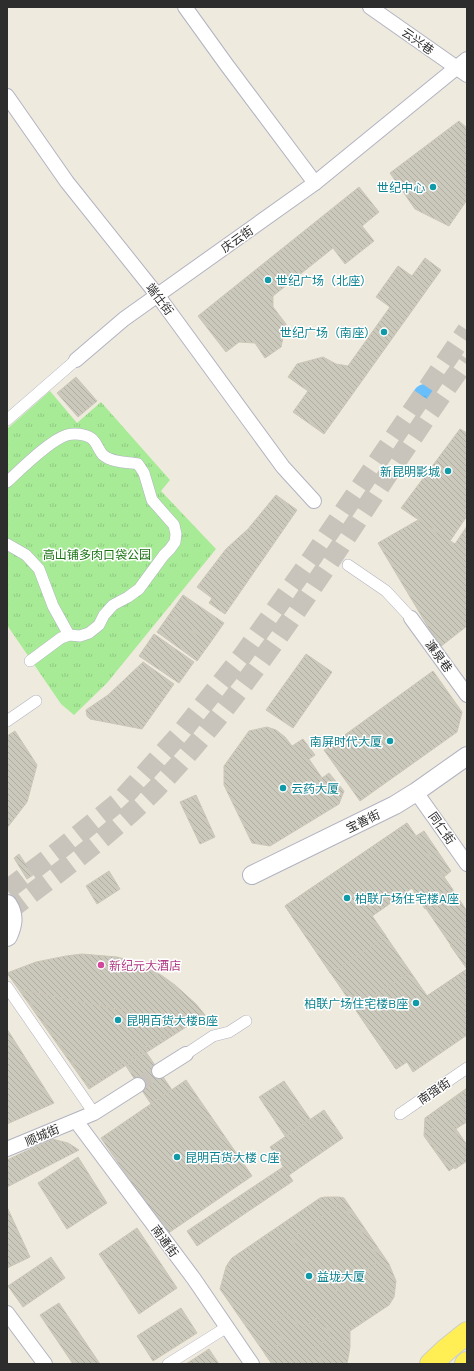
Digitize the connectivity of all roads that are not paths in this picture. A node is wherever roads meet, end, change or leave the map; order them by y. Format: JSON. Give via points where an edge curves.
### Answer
{"nodes":[{"id":1,"x":186,"y":7,"type":"edge"},
{"id":2,"x":370,"y":7,"type":"edge"},
{"id":3,"x":463,"y":67,"type":"edge"},
{"id":4,"x":7,"y":96,"type":"edge"},
{"id":5,"x":315,"y":184,"type":"junction"},
{"id":6,"x":158,"y":296,"type":"junction"},
{"id":7,"x":76,"y":360,"type":"joint"},
{"id":8,"x":7,"y":420,"type":"edge"},
{"id":9,"x":7,"y":482,"type":"edge"},
{"id":10,"x":314,"y":501,"type":"dead end"},
{"id":11,"x":7,"y":544,"type":"edge"},
{"id":12,"x":348,"y":565,"type":"dead end"},
{"id":13,"x":412,"y":618,"type":"joint"},
{"id":14,"x":69,"y":635,"type":"junction"},
{"id":15,"x":30,"y":660,"type":"dead end"},
{"id":16,"x":467,"y":695,"type":"edge"},
{"id":17,"x":36,"y":701,"type":"dead end"},
{"id":18,"x":7,"y":721,"type":"edge"},
{"id":19,"x":467,"y":756,"type":"edge"},
{"id":20,"x":416,"y":792,"type":"junction"},
{"id":21,"x":467,"y":864,"type":"edge"},
{"id":22,"x":252,"y":874,"type":"dead end"},
{"id":23,"x":7,"y":905,"type":"edge"},
{"id":24,"x":7,"y":936,"type":"edge"},
{"id":25,"x":7,"y":987,"type":"edge"},
{"id":26,"x":246,"y":1021,"type":"dead end"},
{"id":27,"x":186,"y":1054,"type":"joint"},
{"id":28,"x":467,"y":1068,"type":"edge"},
{"id":29,"x":159,"y":1071,"type":"tunnel mouth"},
{"id":30,"x":138,"y":1085,"type":"tunnel mouth"},
{"id":31,"x":94,"y":1113,"type":"junction"},
{"id":32,"x":400,"y":1114,"type":"dead end"},
{"id":33,"x":76,"y":1121,"type":"junction"},
{"id":34,"x":7,"y":1149,"type":"edge"},
{"id":35,"x":7,"y":1313,"type":"edge"},
{"id":36,"x":227,"y":1327,"type":"junction"},
{"id":37,"x":467,"y":1333,"type":"edge"},
{"id":38,"x":45,"y":1364,"type":"edge"},
{"id":39,"x":168,"y":1364,"type":"edge"},
{"id":40,"x":252,"y":1364,"type":"edge"},
{"id":41,"x":432,"y":1364,"type":"edge"}],
"edges":[{"from":1,"to":5,"type":"street"},
{"from":2,"to":3,"type":"street","name":"云兴巷"},
{"from":3,"to":5,"type":"street","name":"庆云街"},
{"from":4,"to":6,"type":"street","name":"端仕街","via":[[67,182]]},
{"from":5,"to":6,"type":"street","name":"庆云街"},
{"from":6,"to":7,"type":"street","name":"庆云街","via":[[124,319]]},
{"from":6,"to":10,"type":"street","name":"端仕街","via":[[283,466]]},
{"from":7,"to":8,"type":"street","name":"庆云街"},
{"from":9,"to":14,"type":"street","via":[[43,450],[63,437],[73,434],[85,435],[94,440],[102,455],[107,458],[138,464],[144,473],[152,500],[174,525],[175,542],[139,589],[114,605],[104,614],[99,625],[89,632],[80,636]]},
{"from":11,"to":14,"type":"street","via":[[26,555],[39,569],[53,606]]},
{"from":12,"to":13,"type":"street","via":[[386,591]]},
{"from":13,"to":16,"type":"street","name":"濂泉巷"},
{"from":14,"to":15,"type":"street"},
{"from":17,"to":18,"type":"street"},
{"from":19,"to":20,"type":"street","name":"宝善街"},
{"from":20,"to":21,"type":"street","name":"同仁街"},
{"from":20,"to":22,"type":"street","name":"宝善街","via":[[395,805]]},
{"from":23,"to":24,"type":"main road","via":[[12,916]]},
{"from":25,"to":31,"type":"street"},
{"from":26,"to":27,"type":"street","via":[[229,1032],[213,1036]]},
{"from":27,"to":29,"type":"street"},
{"from":28,"to":32,"type":"street","name":"南强街"},
{"from":30,"to":31,"type":"street","name":"顺城街"},
{"from":31,"to":33,"type":"street","name":"顺城街"},
{"from":33,"to":34,"type":"street","name":"顺城街"},
{"from":33,"to":36,"type":"street","name":"南通街"},
{"from":35,"to":38,"type":"street"},
{"from":36,"to":39,"type":"street"},
{"from":36,"to":40,"type":"street","name":"南通街"},
{"from":37,"to":41,"type":"main road"}]}
